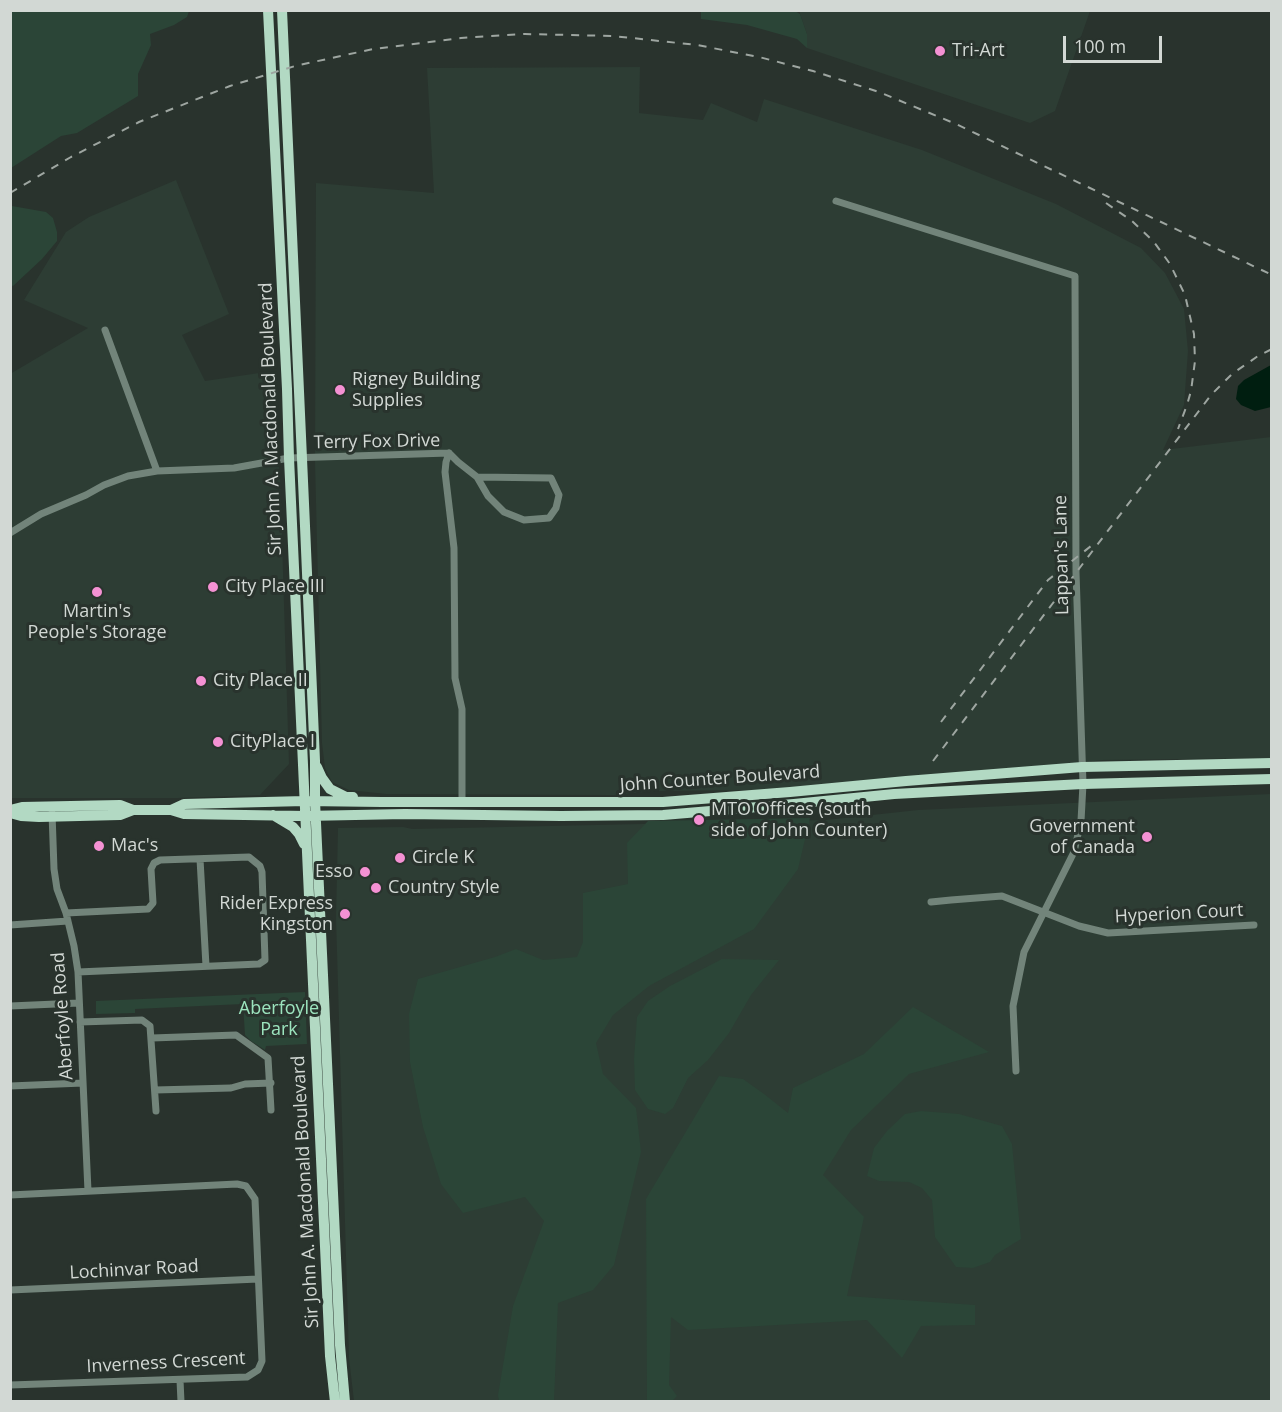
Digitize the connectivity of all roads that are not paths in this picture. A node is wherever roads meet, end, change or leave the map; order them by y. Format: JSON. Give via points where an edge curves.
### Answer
{"nodes":[{"id":1,"x":268,"y":10,"type":"edge"},
{"id":2,"x":282,"y":10,"type":"edge"},
{"id":3,"x":836,"y":201,"type":"dead end"},
{"id":4,"x":105,"y":330,"type":"dead end"},
{"id":5,"x":449,"y":453,"type":"junction"},
{"id":6,"x":289,"y":458,"type":"junction"},
{"id":7,"x":302,"y":458,"type":"junction"},
{"id":8,"x":157,"y":471,"type":"junction"},
{"id":9,"x":477,"y":477,"type":"junction"},
{"id":10,"x":10,"y":533,"type":"edge"},
{"id":11,"x":315,"y":761,"type":"junction"},
{"id":12,"x":1272,"y":763,"type":"edge"},
{"id":13,"x":1082,"y":767,"type":"junction"},
{"id":14,"x":1272,"y":778,"type":"edge"},
{"id":15,"x":1083,"y":784,"type":"junction"},
{"id":16,"x":310,"y":801,"type":"junction"},
{"id":17,"x":382,"y":802,"type":"junction"},
{"id":18,"x":462,"y":802,"type":"junction"},
{"id":19,"x":171,"y":810,"type":"junction"},
{"id":20,"x":10,"y":811,"type":"edge"},
{"id":21,"x":52,"y":811,"type":"junction"},
{"id":22,"x":271,"y":814,"type":"junction"},
{"id":23,"x":311,"y":815,"type":"junction"},
{"id":24,"x":307,"y":850,"type":"junction"},
{"id":25,"x":200,"y":859,"type":"junction"},
{"id":26,"x":931,"y":902,"type":"dead end"},
{"id":27,"x":1043,"y":912,"type":"junction"},
{"id":28,"x":66,"y":913,"type":"junction"},
{"id":29,"x":68,"y":921,"type":"junction"},
{"id":30,"x":10,"y":925,"type":"edge"},
{"id":31,"x":1254,"y":925,"type":"dead end"},
{"id":32,"x":206,"y":966,"type":"junction"},
{"id":33,"x":78,"y":972,"type":"junction"},
{"id":34,"x":79,"y":1003,"type":"junction"},
{"id":35,"x":10,"y":1006,"type":"edge"},
{"id":36,"x":80,"y":1022,"type":"junction"},
{"id":37,"x":152,"y":1038,"type":"junction"},
{"id":38,"x":1016,"y":1071,"type":"dead end"},
{"id":39,"x":83,"y":1083,"type":"junction"},
{"id":40,"x":271,"y":1083,"type":"junction"},
{"id":41,"x":10,"y":1086,"type":"edge"},
{"id":42,"x":155,"y":1090,"type":"junction"},
{"id":43,"x":272,"y":1110,"type":"dead end"},
{"id":44,"x":156,"y":1111,"type":"dead end"},
{"id":45,"x":88,"y":1191,"type":"junction"},
{"id":46,"x":10,"y":1195,"type":"edge"},
{"id":47,"x":258,"y":1279,"type":"junction"},
{"id":48,"x":10,"y":1290,"type":"edge"},
{"id":49,"x":180,"y":1380,"type":"junction"},
{"id":50,"x":10,"y":1385,"type":"edge"},
{"id":51,"x":181,"y":1401,"type":"edge"},
{"id":52,"x":335,"y":1401,"type":"edge"},
{"id":53,"x":345,"y":1401,"type":"edge"}],
"edges":[{"from":1,"to":6,"type":"main road","name":"Sir John A. Macdonald Boulevard"},
{"from":2,"to":7,"type":"main road","name":"Sir John A. Macdonald Boulevard"},
{"from":3,"to":13,"type":"street","name":"Lappan's Lane","via":[[1075,276],[1076,572]]},
{"from":4,"to":8,"type":"street"},
{"from":5,"to":7,"type":"street","name":"Terry Fox Drive"},
{"from":5,"to":9,"type":"street"},
{"from":5,"to":18,"type":"street","name":"Terry Fox Drive","via":[[445,472],[454,548],[455,678],[462,709]]},
{"from":6,"to":7,"type":"street","name":"Terry Fox Drive"},
{"from":6,"to":8,"type":"street","name":"Terry Fox Drive","via":[[234,468]]},
{"from":6,"to":16,"type":"main road","name":"Sir John A. Macdonald Boulevard"},
{"from":7,"to":11,"type":"main road","name":"Sir John A. Macdonald Boulevard"},
{"from":8,"to":10,"type":"street","name":"Terry Fox Drive","via":[[104,485]]},
{"from":9,"to":9,"type":"street","via":[[551,478],[559,495],[556,508],[549,518],[524,520],[504,512]]},
{"from":11,"to":16,"type":"main road","name":"Sir John A. Macdonald Boulevard"},
{"from":11,"to":17,"type":"main road","via":[[332,789],[346,797]]},
{"from":12,"to":13,"type":"main road","name":"John Counter Boulevard"},
{"from":13,"to":15,"type":"street","name":"Lappan's Lane"},
{"from":13,"to":18,"type":"main road","name":"John Counter Boulevard","via":[[663,802]]},
{"from":14,"to":15,"type":"main road","name":"John Counter Boulevard"},
{"from":15,"to":23,"type":"main road","name":"John Counter Boulevard","via":[[894,794],[663,814]]},
{"from":15,"to":27,"type":"street","name":"Lappan's Lane","via":[[1074,852]]},
{"from":16,"to":17,"type":"main road","name":"John Counter Boulevard"},
{"from":16,"to":19,"type":"main road","name":"John Counter Boulevard","via":[[184,804]]},
{"from":16,"to":23,"type":"main road","name":"Sir John A. Macdonald Boulevard"},
{"from":17,"to":18,"type":"main road","name":"John Counter Boulevard"},
{"from":19,"to":21,"type":"main road","name":"John Counter Boulevard","via":[[133,810],[120,815]]},
{"from":19,"to":22,"type":"main road","name":"John Counter Boulevard","via":[[184,814]]},
{"from":20,"to":21,"type":"main road","name":"John Counter Boulevard","via":[[21,816]]},
{"from":21,"to":28,"type":"street","name":"Aberfoyle Road","via":[[54,869]]},
{"from":22,"to":23,"type":"main road","name":"John Counter Boulevard"},
{"from":22,"to":24,"type":"main road","via":[[293,827]]},
{"from":23,"to":24,"type":"main road","name":"Sir John A. Macdonald Boulevard"},
{"from":23,"to":53,"type":"main road","name":"Sir John A. Macdonald Boulevard"},
{"from":24,"to":52,"type":"main road","name":"Sir John A. Macdonald Boulevard"},
{"from":25,"to":28,"type":"street","via":[[154,863],[153,903],[148,909]]},
{"from":25,"to":32,"type":"street"},
{"from":25,"to":32,"type":"street","via":[[249,857],[262,872],[265,960],[259,964]]},
{"from":26,"to":27,"type":"street","name":"Hyperion Court","via":[[1002,896]]},
{"from":27,"to":31,"type":"street","name":"Hyperion Court","via":[[1108,933]]},
{"from":27,"to":38,"type":"street","name":"Lappan's Lane","via":[[1024,951],[1013,1006]]},
{"from":28,"to":29,"type":"street","name":"Aberfoyle Road"},
{"from":29,"to":30,"type":"street"},
{"from":29,"to":33,"type":"street","name":"Aberfoyle Road"},
{"from":32,"to":33,"type":"street"},
{"from":33,"to":34,"type":"street","name":"Aberfoyle Road"},
{"from":34,"to":35,"type":"street"},
{"from":34,"to":36,"type":"street","name":"Aberfoyle Road"},
{"from":36,"to":37,"type":"street","via":[[142,1020],[150,1026]]},
{"from":36,"to":39,"type":"street","name":"Aberfoyle Road"},
{"from":37,"to":40,"type":"street","via":[[236,1035],[268,1058]]},
{"from":37,"to":42,"type":"street"},
{"from":39,"to":41,"type":"street"},
{"from":39,"to":45,"type":"street","name":"Aberfoyle Road"},
{"from":40,"to":42,"type":"street"},
{"from":40,"to":43,"type":"street"},
{"from":42,"to":44,"type":"street"},
{"from":45,"to":46,"type":"street","name":"Inverness Crescent"},
{"from":45,"to":47,"type":"street","name":"Inverness Crescent","via":[[246,1186],[255,1199]]},
{"from":47,"to":48,"type":"street","name":"Lochinvar Road"},
{"from":47,"to":49,"type":"street","name":"Inverness Crescent","via":[[262,1361],[258,1370],[247,1377]]},
{"from":49,"to":50,"type":"street","name":"Inverness Crescent"},
{"from":49,"to":51,"type":"street"}]}
